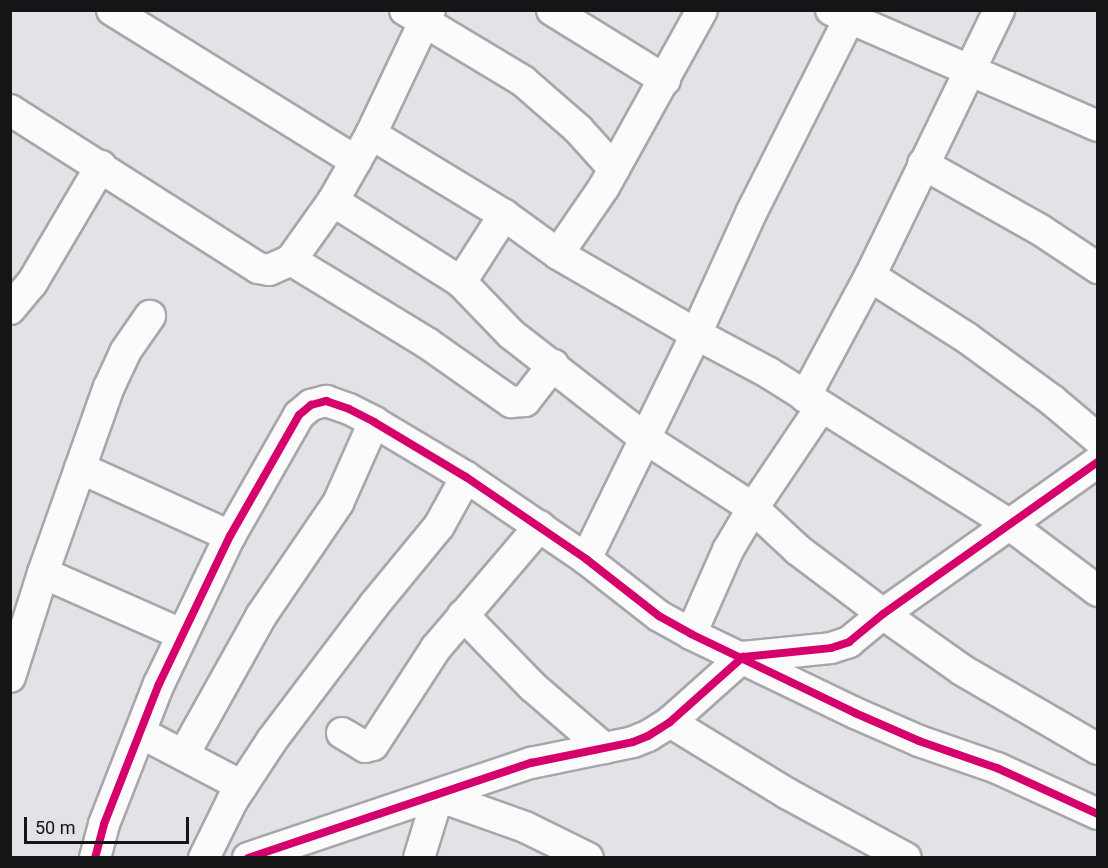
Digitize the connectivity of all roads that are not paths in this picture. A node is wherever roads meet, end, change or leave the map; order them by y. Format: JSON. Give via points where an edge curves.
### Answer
{"nodes":[{"id":1,"x":111,"y":10,"type":"edge"},
{"id":2,"x":552,"y":10,"type":"edge"},
{"id":3,"x":702,"y":10,"type":"edge"},
{"id":4,"x":999,"y":10,"type":"edge"},
{"id":5,"x":419,"y":14,"type":"edge"},
{"id":6,"x":840,"y":15,"type":"edge"},
{"id":7,"x":969,"y":69,"type":"junction"},
{"id":8,"x":665,"y":80,"type":"junction"},
{"id":9,"x":10,"y":110,"type":"edge"},
{"id":10,"x":1098,"y":126,"type":"edge"},
{"id":11,"x":371,"y":134,"type":"junction"},
{"id":12,"x":356,"y":161,"type":"junction"},
{"id":13,"x":923,"y":164,"type":"junction"},
{"id":14,"x":101,"y":166,"type":"junction"},
{"id":15,"x":614,"y":169,"type":"junction"},
{"id":16,"x":333,"y":201,"type":"junction"},
{"id":17,"x":504,"y":215,"type":"junction"},
{"id":18,"x":558,"y":254,"type":"junction"},
{"id":19,"x":291,"y":260,"type":"junction"},
{"id":20,"x":1098,"y":268,"type":"edge"},
{"id":21,"x":870,"y":276,"type":"junction"},
{"id":22,"x":461,"y":282,"type":"junction"},
{"id":23,"x":13,"y":302,"type":"edge"},
{"id":24,"x":150,"y":316,"type":"dead end"},
{"id":25,"x":696,"y":334,"type":"junction"},
{"id":26,"x":553,"y":365,"type":"junction"},
{"id":27,"x":813,"y":402,"type":"junction"},
{"id":28,"x":374,"y":422,"type":"junction"},
{"id":29,"x":1098,"y":439,"type":"edge"},
{"id":30,"x":646,"y":440,"type":"junction"},
{"id":31,"x":1098,"y":462,"type":"edge"},
{"id":32,"x":80,"y":468,"type":"junction"},
{"id":33,"x":466,"y":477,"type":"junction"},
{"id":34,"x":753,"y":508,"type":"junction"},
{"id":35,"x":1010,"y":525,"type":"junction"},
{"id":36,"x":540,"y":526,"type":"junction"},
{"id":37,"x":230,"y":536,"type":"junction"},
{"id":38,"x":586,"y":560,"type":"junction"},
{"id":39,"x":43,"y":573,"type":"junction"},
{"id":40,"x":1098,"y":591,"type":"edge"},
{"id":41,"x":883,"y":614,"type":"junction"},
{"id":42,"x":463,"y":615,"type":"junction"},
{"id":43,"x":181,"y":634,"type":"junction"},
{"id":44,"x":691,"y":634,"type":"junction"},
{"id":45,"x":743,"y":657,"type":"junction"},
{"id":46,"x":10,"y":678,"type":"edge"},
{"id":47,"x":670,"y":722,"type":"junction"},
{"id":48,"x":141,"y":733,"type":"junction"},
{"id":49,"x":342,"y":733,"type":"dead end"},
{"id":50,"x":603,"y":748,"type":"junction"},
{"id":51,"x":1098,"y":749,"type":"edge"},
{"id":52,"x":184,"y":754,"type":"junction"},
{"id":53,"x":242,"y":786,"type":"junction"},
{"id":54,"x":438,"y":796,"type":"junction"},
{"id":55,"x":1098,"y":813,"type":"edge"},
{"id":56,"x":95,"y":858,"type":"edge"},
{"id":57,"x":204,"y":858,"type":"edge"},
{"id":58,"x":248,"y":858,"type":"edge"},
{"id":59,"x":419,"y":858,"type":"edge"},
{"id":60,"x":588,"y":858,"type":"edge"},
{"id":61,"x":906,"y":858,"type":"edge"}],
"edges":[{"from":1,"to":12,"type":"street"},
{"from":2,"to":8,"type":"street"},
{"from":3,"to":8,"type":"street"},
{"from":4,"to":7,"type":"street"},
{"from":5,"to":11,"type":"street"},
{"from":5,"to":15,"type":"street","via":[[523,81],[578,129]]},
{"from":6,"to":7,"type":"street"},
{"from":6,"to":25,"type":"street"},
{"from":7,"to":10,"type":"street"},
{"from":7,"to":13,"type":"street"},
{"from":8,"to":15,"type":"street"},
{"from":9,"to":14,"type":"street"},
{"from":11,"to":12,"type":"street"},
{"from":11,"to":17,"type":"street"},
{"from":12,"to":16,"type":"street"},
{"from":13,"to":20,"type":"street","via":[[1039,229]]},
{"from":13,"to":21,"type":"street"},
{"from":14,"to":19,"type":"street","via":[[258,268],[269,270]]},
{"from":14,"to":23,"type":"street","via":[[32,283]]},
{"from":15,"to":18,"type":"street"},
{"from":16,"to":19,"type":"street"},
{"from":16,"to":22,"type":"street"},
{"from":17,"to":18,"type":"street"},
{"from":17,"to":22,"type":"street"},
{"from":18,"to":25,"type":"street"},
{"from":19,"to":26,"type":"street","via":[[410,332],[511,402],[525,401]]},
{"from":21,"to":27,"type":"street"},
{"from":21,"to":29,"type":"street","via":[[967,338]]},
{"from":22,"to":26,"type":"street","via":[[511,334]]},
{"from":24,"to":32,"type":"street","via":[[125,352]]},
{"from":25,"to":27,"type":"street"},
{"from":25,"to":30,"type":"street"},
{"from":26,"to":30,"type":"street"},
{"from":27,"to":34,"type":"street"},
{"from":27,"to":35,"type":"street"},
{"from":28,"to":33,"type":"street"},
{"from":28,"to":37,"type":"street","via":[[326,401],[310,405],[299,415]]},
{"from":28,"to":52,"type":"street","via":[[334,511],[261,616]]},
{"from":30,"to":34,"type":"street"},
{"from":30,"to":38,"type":"street"},
{"from":31,"to":35,"type":"street"},
{"from":32,"to":37,"type":"street"},
{"from":32,"to":39,"type":"street"},
{"from":33,"to":36,"type":"street"},
{"from":33,"to":53,"type":"street","via":[[439,526],[327,667]]},
{"from":34,"to":41,"type":"street","via":[[798,550]]},
{"from":34,"to":44,"type":"street","via":[[728,550]]},
{"from":35,"to":40,"type":"street"},
{"from":35,"to":41,"type":"street"},
{"from":36,"to":38,"type":"street"},
{"from":36,"to":42,"type":"street"},
{"from":37,"to":43,"type":"street"},
{"from":38,"to":44,"type":"street","via":[[659,616]]},
{"from":39,"to":43,"type":"street"},
{"from":39,"to":46,"type":"street"},
{"from":41,"to":45,"type":"street","via":[[849,642],[831,648]]},
{"from":41,"to":51,"type":"street","via":[[962,670]]},
{"from":42,"to":49,"type":"street","via":[[436,648],[373,745],[365,747]]},
{"from":42,"to":50,"type":"street","via":[[533,687]]},
{"from":43,"to":48,"type":"street"},
{"from":44,"to":45,"type":"street"},
{"from":45,"to":47,"type":"street"},
{"from":45,"to":55,"type":"street","via":[[855,713],[997,768]]},
{"from":47,"to":50,"type":"street","via":[[633,742]]},
{"from":47,"to":61,"type":"street","via":[[788,794]]},
{"from":48,"to":52,"type":"street"},
{"from":48,"to":56,"type":"street","via":[[104,824]]},
{"from":50,"to":54,"type":"street","via":[[531,763]]},
{"from":52,"to":53,"type":"street"},
{"from":53,"to":57,"type":"street"},
{"from":54,"to":58,"type":"street"},
{"from":54,"to":59,"type":"street"},
{"from":54,"to":60,"type":"street","via":[[525,827]]}]}
